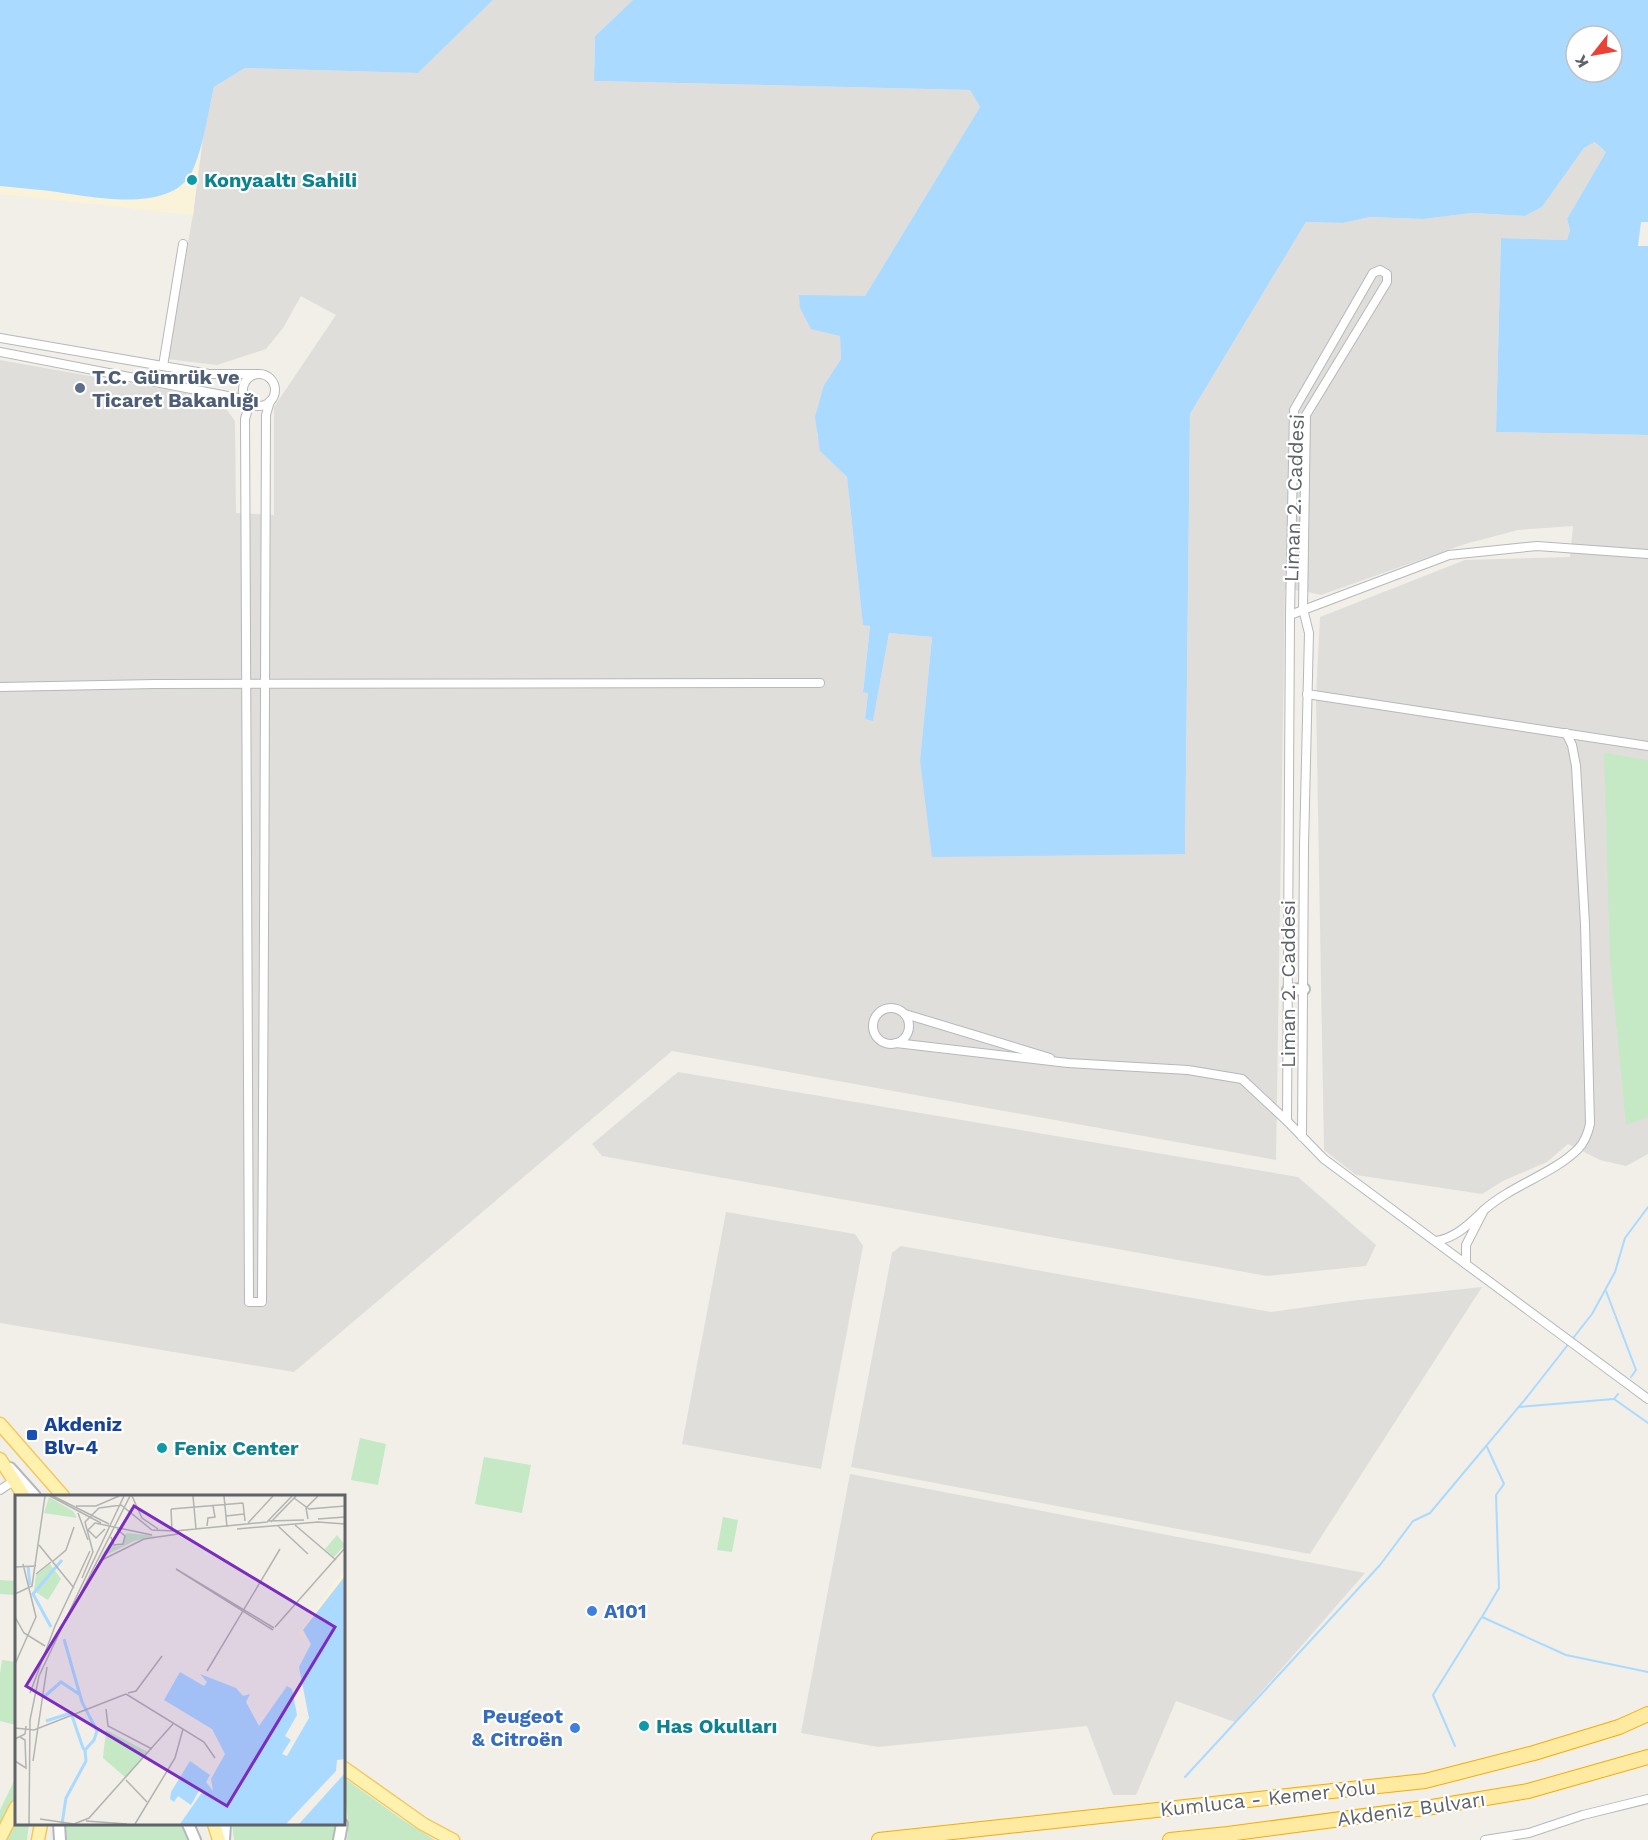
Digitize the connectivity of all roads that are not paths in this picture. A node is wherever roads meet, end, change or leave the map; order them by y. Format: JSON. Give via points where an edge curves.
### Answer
{"nodes":[{"id":1,"x":183,"y":244,"type":"dead end"},
{"id":2,"x":0,"y":338,"type":"edge"},
{"id":3,"x":0,"y":352,"type":"edge"},
{"id":4,"x":163,"y":366,"type":"junction"},
{"id":5,"x":257,"y":374,"type":"junction"},
{"id":6,"x":249,"y":401,"type":"junction"},
{"id":7,"x":270,"y":402,"type":"junction"},
{"id":8,"x":1648,"y":554,"type":"edge"},
{"id":9,"x":247,"y":571,"type":"junction"},
{"id":10,"x":264,"y":572,"type":"junction"},
{"id":11,"x":1302,"y":609,"type":"junction"},
{"id":12,"x":1290,"y":615,"type":"junction"},
{"id":13,"x":820,"y":683,"type":"dead end"},
{"id":14,"x":245,"y":684,"type":"junction"},
{"id":15,"x":265,"y":685,"type":"junction"},
{"id":16,"x":0,"y":687,"type":"edge"},
{"id":17,"x":1307,"y":694,"type":"junction"},
{"id":18,"x":1290,"y":706,"type":"junction"},
{"id":19,"x":1306,"y":707,"type":"junction"},
{"id":20,"x":1566,"y":733,"type":"junction"},
{"id":21,"x":1648,"y":746,"type":"edge"},
{"id":22,"x":1304,"y":989,"type":"junction"},
{"id":23,"x":1288,"y":990,"type":"junction"},
{"id":24,"x":905,"y":1014,"type":"junction"},
{"id":25,"x":896,"y":1043,"type":"junction"},
{"id":26,"x":1068,"y":1063,"type":"junction"},
{"id":27,"x":1287,"y":1121,"type":"junction"},
{"id":28,"x":1302,"y":1137,"type":"junction"},
{"id":29,"x":1484,"y":1210,"type":"junction"},
{"id":30,"x":1436,"y":1241,"type":"junction"},
{"id":31,"x":1466,"y":1264,"type":"junction"},
{"id":32,"x":1648,"y":1399,"type":"edge"},
{"id":33,"x":0,"y":1424,"type":"edge"},
{"id":34,"x":19,"y":1448,"type":"junction"},
{"id":35,"x":1,"y":1459,"type":"edge"},
{"id":36,"x":12,"y":1482,"type":"junction"},
{"id":37,"x":0,"y":1490,"type":"edge"},
{"id":38,"x":20,"y":1495,"type":"edge"},
{"id":39,"x":20,"y":1495,"type":"edge"},
{"id":40,"x":33,"y":1495,"type":"edge"},
{"id":41,"x":54,"y":1495,"type":"edge"},
{"id":42,"x":61,"y":1495,"type":"edge"},
{"id":43,"x":1648,"y":1714,"type":"edge"},
{"id":44,"x":1648,"y":1757,"type":"edge"},
{"id":45,"x":345,"y":1769,"type":"edge"},
{"id":46,"x":1648,"y":1799,"type":"edge"},
{"id":47,"x":15,"y":1809,"type":"edge"},
{"id":48,"x":41,"y":1825,"type":"edge"},
{"id":49,"x":59,"y":1825,"type":"edge"},
{"id":50,"x":188,"y":1825,"type":"edge"},
{"id":51,"x":197,"y":1825,"type":"edge"},
{"id":52,"x":214,"y":1825,"type":"edge"},
{"id":53,"x":225,"y":1825,"type":"edge"},
{"id":54,"x":342,"y":1825,"type":"edge"},
{"id":55,"x":1224,"y":1837,"type":"edge"},
{"id":56,"x":0,"y":1838,"type":"edge"},
{"id":57,"x":38,"y":1840,"type":"edge"},
{"id":58,"x":60,"y":1840,"type":"edge"},
{"id":59,"x":195,"y":1840,"type":"edge"},
{"id":60,"x":201,"y":1840,"type":"edge"},
{"id":61,"x":219,"y":1840,"type":"edge"},
{"id":62,"x":224,"y":1840,"type":"edge"},
{"id":63,"x":339,"y":1840,"type":"edge"},
{"id":64,"x":453,"y":1840,"type":"edge"},
{"id":65,"x":879,"y":1840,"type":"edge"},
{"id":66,"x":1170,"y":1840,"type":"edge"},
{"id":67,"x":1485,"y":1840,"type":"edge"}],
"edges":[{"from":1,"to":4,"type":"street"},
{"from":2,"to":4,"type":"street"},
{"from":3,"to":6,"type":"street"},
{"from":4,"to":5,"type":"street","via":[[209,374]]},
{"from":5,"to":6,"type":"street","via":[[246,382],[244,391]]},
{"from":5,"to":7,"type":"street","via":[[274,384]]},
{"from":6,"to":7,"type":"street","via":[[260,405]]},
{"from":6,"to":9,"type":"street","via":[[245,419]]},
{"from":7,"to":10,"type":"street","via":[[266,415]]},
{"from":8,"to":11,"type":"street","via":[[1537,546],[1449,555]]},
{"from":9,"to":10,"type":"street"},
{"from":9,"to":14,"type":"street"},
{"from":10,"to":15,"type":"street"},
{"from":11,"to":12,"type":"street"},
{"from":11,"to":12,"type":"street","name":"Liman 2. Caddesi","via":[[1306,415],[1386,282],[1388,276],[1382,270],[1373,273],[1294,410]]},
{"from":11,"to":17,"type":"street","name":"Liman 2. Caddesi","via":[[1309,633]]},
{"from":12,"to":18,"type":"street","name":"Liman 2. Caddesi"},
{"from":13,"to":15,"type":"street"},
{"from":14,"to":15,"type":"street"},
{"from":14,"to":15,"type":"street","via":[[249,1302],[262,1302]]},
{"from":14,"to":16,"type":"street"},
{"from":17,"to":19,"type":"street","name":"Liman 2. Caddesi"},
{"from":17,"to":20,"type":"street"},
{"from":18,"to":19,"type":"street"},
{"from":18,"to":23,"type":"street","name":"Liman 2. Caddesi"},
{"from":19,"to":22,"type":"street","name":"Liman 2. Caddesi"},
{"from":20,"to":21,"type":"street"},
{"from":20,"to":29,"type":"street","via":[[1576,766],[1590,1124],[1578,1149],[1498,1197]]},
{"from":22,"to":23,"type":"street"},
{"from":22,"to":28,"type":"street","name":"Liman 2. Caddesi"},
{"from":23,"to":27,"type":"street","name":"Liman 2. Caddesi"},
{"from":24,"to":25,"type":"street","via":[[909,1031]]},
{"from":24,"to":25,"type":"street","via":[[889,1007],[875,1018],[873,1029],[879,1040]]},
{"from":24,"to":26,"type":"street"},
{"from":25,"to":26,"type":"street"},
{"from":26,"to":27,"type":"street","via":[[1188,1070],[1242,1079]]},
{"from":27,"to":28,"type":"street"},
{"from":28,"to":30,"type":"street","via":[[1324,1159]]},
{"from":29,"to":30,"type":"street","via":[[1449,1240]]},
{"from":29,"to":31,"type":"street","via":[[1466,1245]]},
{"from":30,"to":31,"type":"street"},
{"from":31,"to":32,"type":"street"},
{"from":33,"to":34,"type":"main road"},
{"from":34,"to":41,"type":"main road"},
{"from":34,"to":42,"type":"main road"},
{"from":35,"to":36,"type":"main road"},
{"from":35,"to":38,"type":"main road"},
{"from":35,"to":40,"type":"street"},
{"from":36,"to":37,"type":"street"},
{"from":36,"to":39,"type":"main road"},
{"from":43,"to":65,"type":"highway","name":"Kumluca - Kemer Yolu","via":[[1534,1753],[1425,1781]]},
{"from":44,"to":55,"type":"highway","name":"Akdeniz Bulvarı","via":[[1528,1791]]},
{"from":45,"to":64,"type":"main road","via":[[423,1824]]},
{"from":46,"to":67,"type":"street","via":[[1529,1833]]},
{"from":47,"to":56,"type":"main road"},
{"from":48,"to":57,"type":"main road"},
{"from":49,"to":58,"type":"street"},
{"from":50,"to":59,"type":"street"},
{"from":51,"to":60,"type":"street"},
{"from":52,"to":61,"type":"main road"},
{"from":53,"to":62,"type":"street"},
{"from":54,"to":63,"type":"street"},
{"from":55,"to":66,"type":"highway","name":"Akdeniz Bulvarı"}]}
